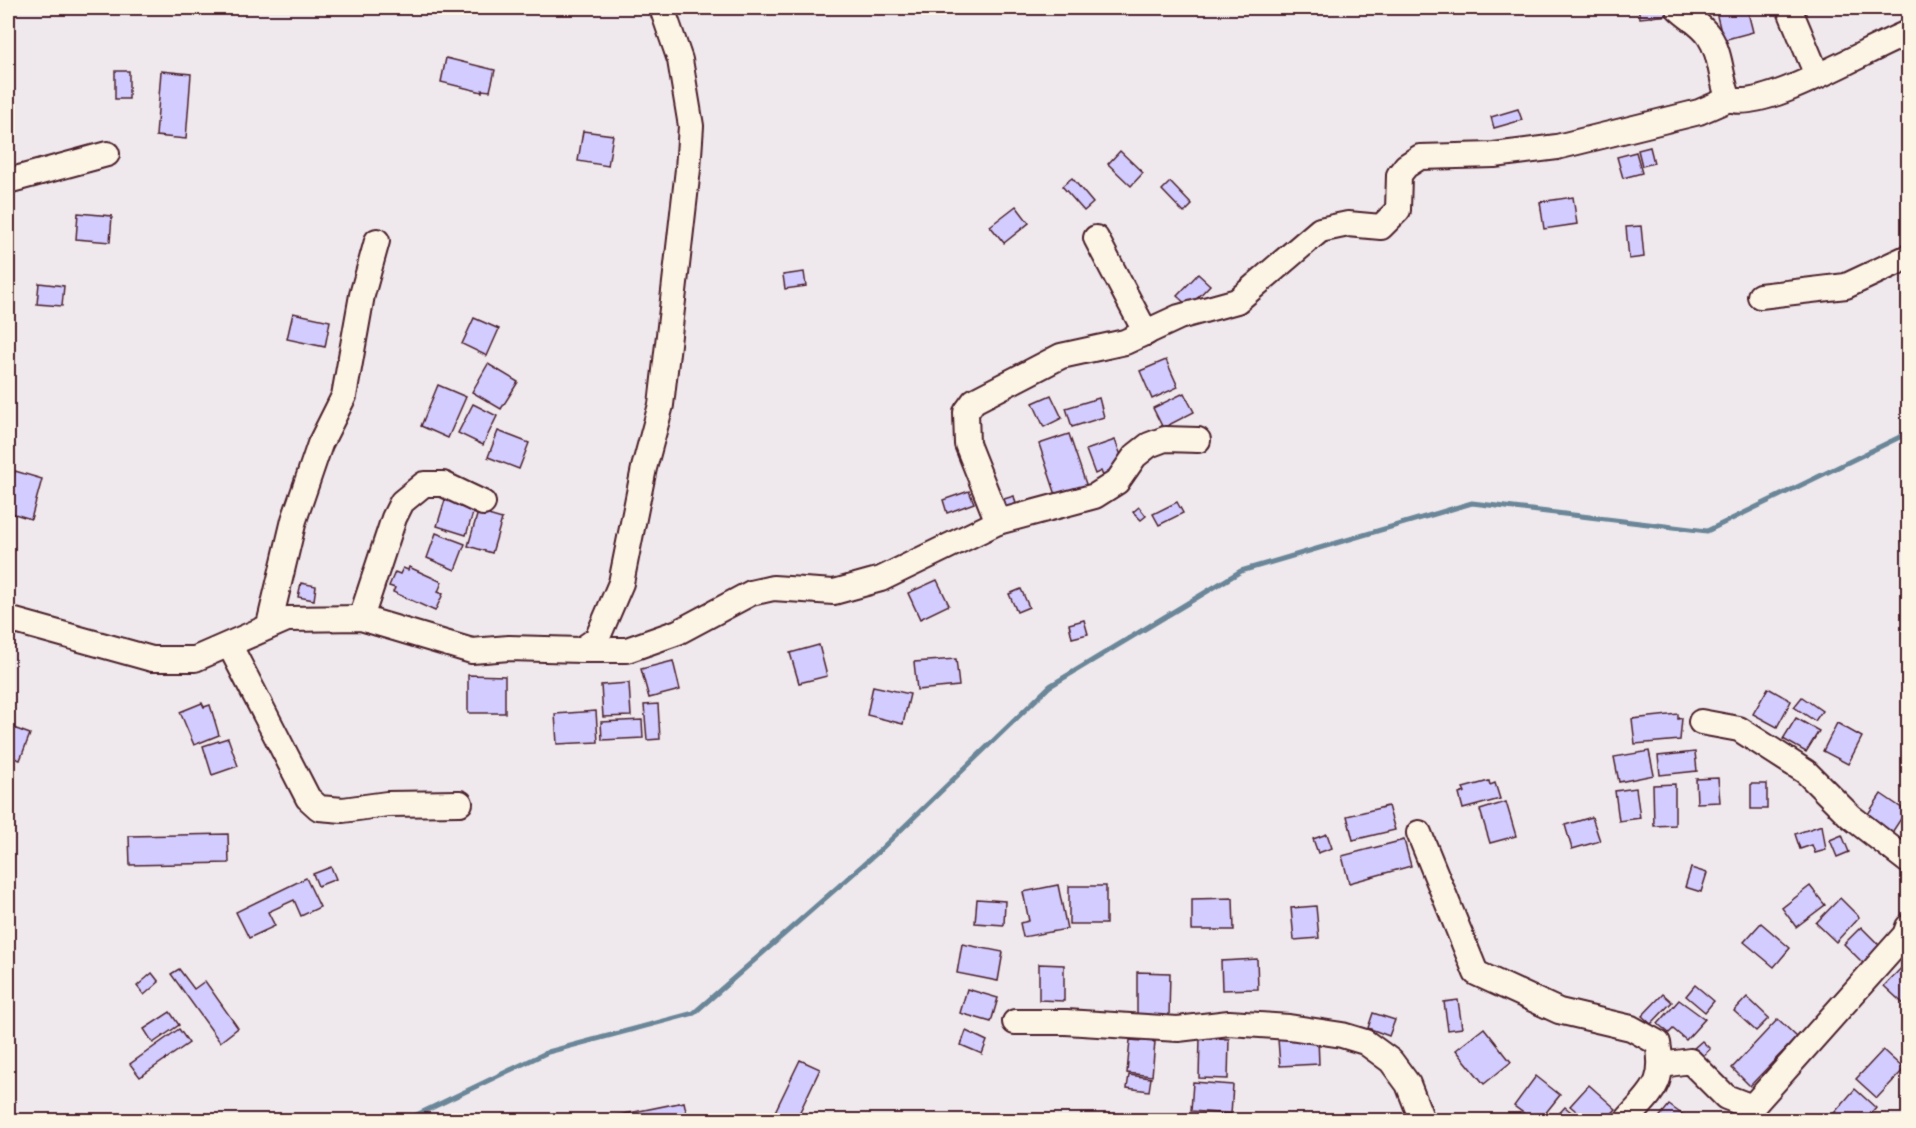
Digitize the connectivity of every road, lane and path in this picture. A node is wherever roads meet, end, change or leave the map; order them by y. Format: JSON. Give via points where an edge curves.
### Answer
{"nodes":[{"id":1,"x":662,"y":8,"type":"edge"},
{"id":2,"x":1678,"y":8,"type":"edge"},
{"id":3,"x":1789,"y":8,"type":"edge"},
{"id":4,"x":1908,"y":33,"type":"edge"},
{"id":5,"x":1817,"y":75,"type":"junction"},
{"id":6,"x":1729,"y":99,"type":"junction"},
{"id":7,"x":107,"y":154,"type":"dead end"},
{"id":8,"x":8,"y":181,"type":"edge"},
{"id":9,"x":1096,"y":238,"type":"dead end"},
{"id":10,"x":376,"y":242,"type":"dead end"},
{"id":11,"x":1908,"y":257,"type":"edge"},
{"id":12,"x":1760,"y":296,"type":"dead end"},
{"id":13,"x":1146,"y":333,"type":"junction"},
{"id":14,"x":1198,"y":440,"type":"dead end"},
{"id":15,"x":483,"y":502,"type":"dead end"},
{"id":16,"x":998,"y":522,"type":"junction"},
{"id":17,"x":360,"y":618,"type":"junction"},
{"id":18,"x":8,"y":619,"type":"edge"},
{"id":19,"x":269,"y":625,"type":"junction"},
{"id":20,"x":230,"y":646,"type":"junction"},
{"id":21,"x":581,"y":650,"type":"junction"},
{"id":22,"x":1701,"y":722,"type":"dead end"},
{"id":23,"x":460,"y":803,"type":"dead end"},
{"id":24,"x":1419,"y":833,"type":"dead end"},
{"id":25,"x":1908,"y":861,"type":"edge"},
{"id":26,"x":1908,"y":927,"type":"edge"},
{"id":27,"x":1015,"y":1022,"type":"dead end"},
{"id":28,"x":1662,"y":1065,"type":"junction"},
{"id":29,"x":1422,"y":1120,"type":"edge"},
{"id":30,"x":1627,"y":1120,"type":"edge"}],
"edges":[{"from":1,"to":21,"type":"street","via":[[680,60],[691,126],[667,364],[621,583],[597,639]]},
{"from":2,"to":6,"type":"street","via":[[1709,36]]},
{"from":3,"to":5,"type":"street"},
{"from":4,"to":5,"type":"street"},
{"from":5,"to":6,"type":"street","via":[[1764,99]]},
{"from":6,"to":13,"type":"street","via":[[1699,112],[1557,147],[1494,155],[1420,157],[1399,175],[1398,210],[1381,227],[1348,224],[1320,230],[1237,301],[1179,317]]},
{"from":7,"to":8,"type":"street"},
{"from":9,"to":13,"type":"street"},
{"from":10,"to":19,"type":"street","via":[[344,396],[320,444],[294,520]]},
{"from":11,"to":12,"type":"street","via":[[1846,286]]},
{"from":13,"to":16,"type":"street","via":[[1125,342],[1061,356],[974,401],[966,412],[968,444]]},
{"from":14,"to":16,"type":"street","via":[[1165,439],[1149,445],[1135,456],[1117,482],[1095,496]]},
{"from":15,"to":17,"type":"street","via":[[443,484],[424,483],[402,502]]},
{"from":16,"to":21,"type":"street","via":[[881,579],[834,592],[773,588],[752,593],[678,632],[627,650]]},
{"from":17,"to":19,"type":"street","via":[[287,619]]},
{"from":17,"to":21,"type":"street","via":[[472,651]]},
{"from":18,"to":20,"type":"street","via":[[152,659],[195,659]]},
{"from":19,"to":20,"type":"street"},
{"from":20,"to":23,"type":"street","via":[[308,798],[319,808]]},
{"from":22,"to":25,"type":"street","via":[[1739,729],[1806,772],[1850,816]]},
{"from":24,"to":28,"type":"street","via":[[1476,973],[1559,1011],[1631,1028],[1658,1043]]},
{"from":26,"to":28,"type":"street","via":[[1752,1107],[1726,1097],[1690,1061]]},
{"from":27,"to":29,"type":"street","via":[[1178,1029],[1229,1023],[1342,1035],[1365,1042],[1391,1061],[1407,1084]]},
{"from":28,"to":30,"type":"street","via":[[1656,1087]]}]}
